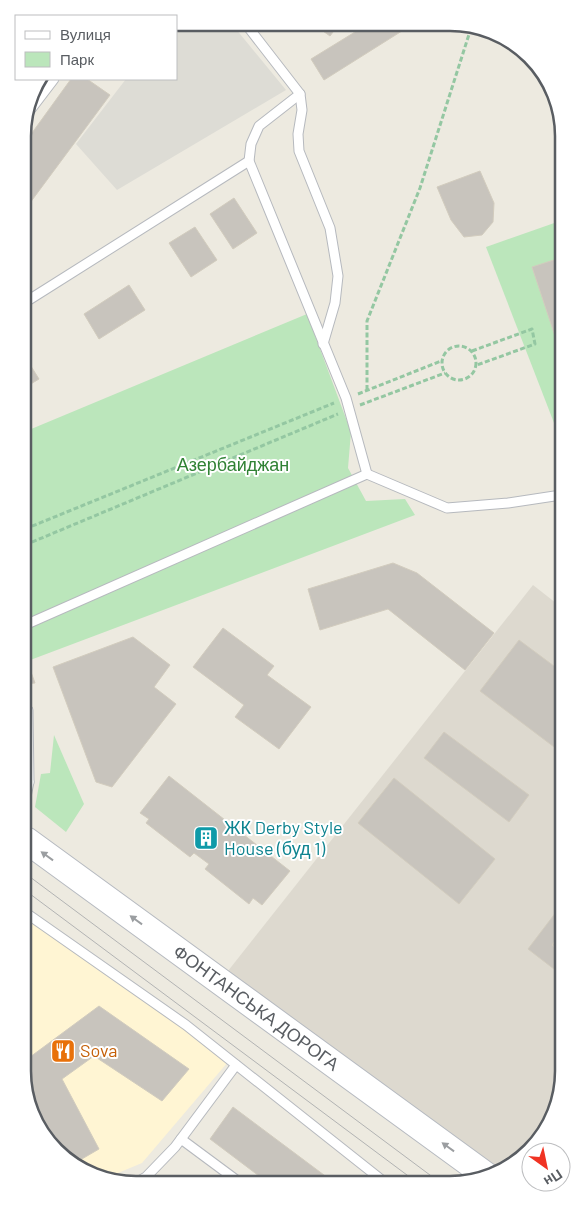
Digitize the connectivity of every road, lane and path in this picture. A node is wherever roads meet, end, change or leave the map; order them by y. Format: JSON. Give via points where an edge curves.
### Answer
{"nodes":[{"id":1,"x":251,"y":31,"type":"edge"},
{"id":2,"x":469,"y":33,"type":"edge"},
{"id":3,"x":53,"y":80,"type":"edge"},
{"id":4,"x":300,"y":94,"type":"junction"},
{"id":5,"x":38,"y":100,"type":"edge"},
{"id":6,"x":248,"y":162,"type":"junction"},
{"id":7,"x":31,"y":299,"type":"edge"},
{"id":8,"x":323,"y":344,"type":"junction"},
{"id":9,"x":472,"y":351,"type":"junction"},
{"id":10,"x":441,"y":361,"type":"junction"},
{"id":11,"x":477,"y":365,"type":"junction"},
{"id":12,"x":445,"y":373,"type":"junction"},
{"id":13,"x":367,"y":390,"type":"junction"},
{"id":14,"x":346,"y":398,"type":"junction"},
{"id":15,"x":350,"y":409,"type":"junction"},
{"id":16,"x":367,"y":474,"type":"junction"},
{"id":17,"x":555,"y":496,"type":"edge"},
{"id":18,"x":31,"y":527,"type":"edge"},
{"id":19,"x":31,"y":542,"type":"edge"},
{"id":20,"x":31,"y":622,"type":"edge"},
{"id":21,"x":31,"y":844,"type":"edge"},
{"id":22,"x":31,"y":916,"type":"edge"},
{"id":23,"x":236,"y":1065,"type":"junction"},
{"id":24,"x":181,"y":1138,"type":"junction"},
{"id":25,"x":480,"y":1171,"type":"edge"},
{"id":26,"x":151,"y":1176,"type":"edge"},
{"id":27,"x":231,"y":1176,"type":"edge"},
{"id":28,"x":377,"y":1176,"type":"edge"}],
"edges":[{"from":1,"to":4,"type":"lane"},
{"from":2,"to":13,"type":"path","via":[[420,188],[367,321]]},
{"from":3,"to":5,"type":"lane"},
{"from":4,"to":6,"type":"lane","via":[[259,126]]},
{"from":4,"to":8,"type":"lane","via":[[299,151],[330,228],[338,276],[335,304]]},
{"from":6,"to":7,"type":"lane"},
{"from":6,"to":8,"type":"lane"},
{"from":8,"to":14,"type":"lane"},
{"from":9,"to":10,"type":"path","via":[[460,345],[452,346]]},
{"from":9,"to":11,"type":"path"},
{"from":9,"to":11,"type":"path","via":[[532,329],[535,344]]},
{"from":10,"to":12,"type":"path"},
{"from":10,"to":13,"type":"path"},
{"from":11,"to":12,"type":"path","via":[[470,377],[463,380],[449,378]]},
{"from":12,"to":15,"type":"path"},
{"from":13,"to":14,"type":"path"},
{"from":14,"to":15,"type":"lane"},
{"from":14,"to":18,"type":"path"},
{"from":15,"to":16,"type":"lane"},
{"from":15,"to":19,"type":"path"},
{"from":16,"to":17,"type":"lane","via":[[447,508]]},
{"from":16,"to":20,"type":"lane"},
{"from":25,"to":21,"type":"main road","name":"ФОНТАНСЬКА ДОРОГА","one_way":true},
{"from":22,"to":23,"type":"lane","via":[[186,1025]]},
{"from":23,"to":24,"type":"lane"},
{"from":23,"to":28,"type":"lane"},
{"from":24,"to":26,"type":"lane"},
{"from":24,"to":27,"type":"lane"}]}
